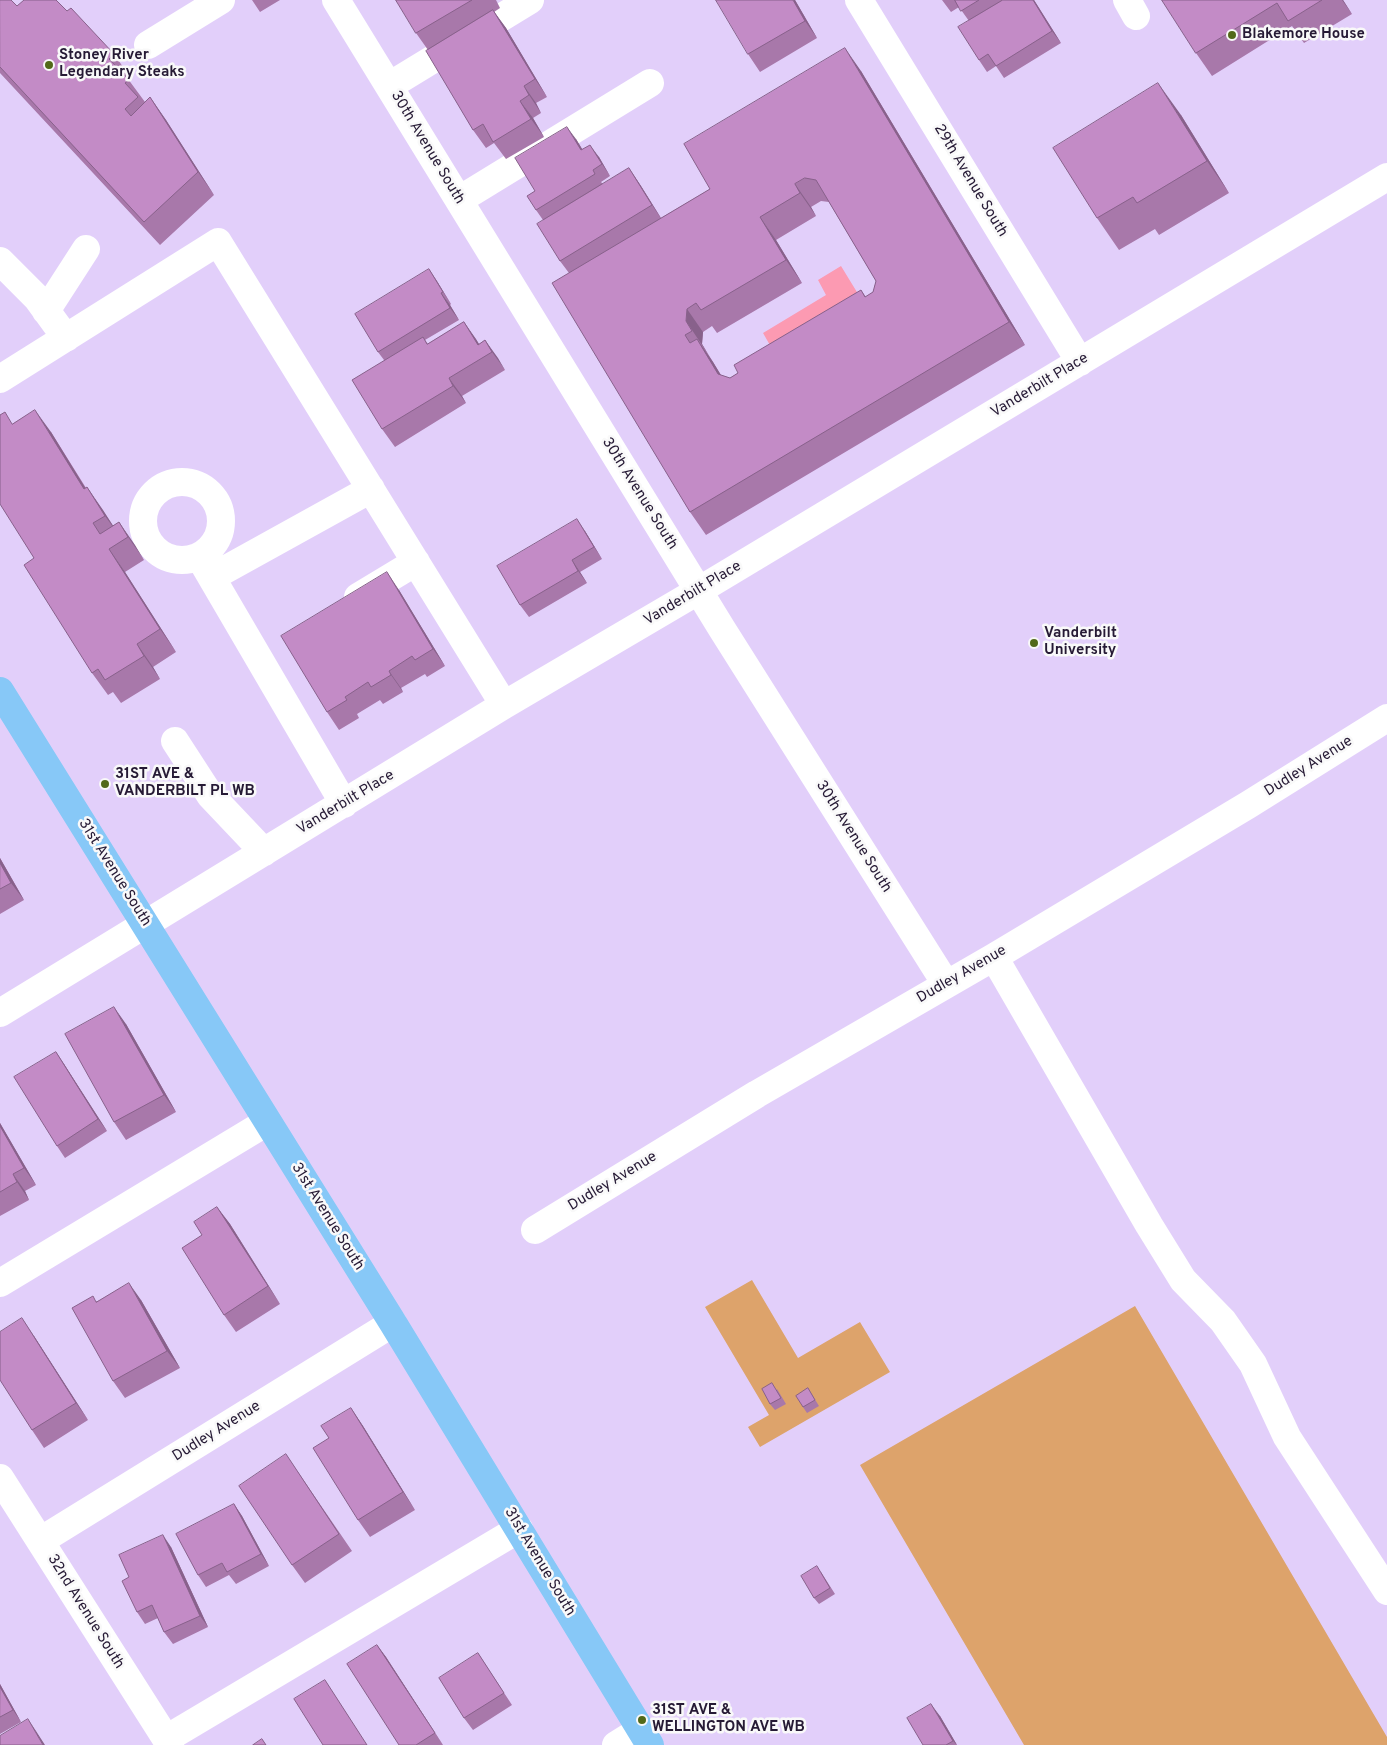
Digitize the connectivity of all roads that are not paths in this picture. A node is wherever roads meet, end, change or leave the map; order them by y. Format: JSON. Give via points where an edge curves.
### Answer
{"nodes":[{"id":1,"x":221,"y":0,"type":"edge"},
{"id":2,"x":336,"y":0,"type":"edge"},
{"id":3,"x":530,"y":0,"type":"edge"},
{"id":4,"x":859,"y":0,"type":"edge"},
{"id":5,"x":148,"y":45,"type":"dead end"},
{"id":6,"x":650,"y":82,"type":"dead end"},
{"id":7,"x":389,"y":86,"type":"junction"},
{"id":8,"x":1387,"y":177,"type":"edge"},
{"id":9,"x":459,"y":200,"type":"junction"},
{"id":10,"x":86,"y":249,"type":"dead end"},
{"id":11,"x":0,"y":262,"type":"edge"},
{"id":12,"x":46,"y":311,"type":"junction"},
{"id":13,"x":66,"y":338,"type":"junction"},
{"id":14,"x":1080,"y":362,"type":"junction"},
{"id":15,"x":0,"y":379,"type":"edge"},
{"id":16,"x":371,"y":489,"type":"junction"},
{"id":17,"x":416,"y":562,"type":"junction"},
{"id":18,"x":206,"y":567,"type":"junction"},
{"id":19,"x":698,"y":591,"type":"junction"},
{"id":20,"x":341,"y":607,"type":"edge"},
{"id":21,"x":0,"y":691,"type":"edge"},
{"id":22,"x":504,"y":705,"type":"junction"},
{"id":23,"x":1387,"y":718,"type":"edge"},
{"id":24,"x":175,"y":741,"type":"dead end"},
{"id":25,"x":344,"y":804,"type":"junction"},
{"id":26,"x":264,"y":852,"type":"junction"},
{"id":27,"x":146,"y":924,"type":"junction"},
{"id":28,"x":994,"y":957,"type":"junction"},
{"id":29,"x":946,"y":984,"type":"junction"},
{"id":30,"x":0,"y":1013,"type":"edge"},
{"id":31,"x":267,"y":1122,"type":"junction"},
{"id":32,"x":535,"y":1230,"type":"dead end"},
{"id":33,"x":0,"y":1283,"type":"edge"},
{"id":34,"x":393,"y":1323,"type":"junction"},
{"id":35,"x":0,"y":1478,"type":"edge"},
{"id":36,"x":519,"y":1529,"type":"junction"},
{"id":37,"x":40,"y":1541,"type":"junction"},
{"id":38,"x":1387,"y":1591,"type":"edge"},
{"id":39,"x":645,"y":1737,"type":"edge"},
{"id":40,"x":168,"y":1742,"type":"edge"},
{"id":41,"x":616,"y":1745,"type":"edge"}],
"edges":[{"from":1,"to":5,"type":"street"},
{"from":2,"to":7,"type":"street","name":"30th Avenue South"},
{"from":3,"to":7,"type":"street"},
{"from":4,"to":14,"type":"street","name":"29th Avenue South"},
{"from":6,"to":9,"type":"street"},
{"from":7,"to":9,"type":"street","name":"30th Avenue South"},
{"from":8,"to":14,"type":"street","name":"Vanderbilt Place"},
{"from":9,"to":19,"type":"street","name":"30th Avenue South"},
{"from":10,"to":12,"type":"street"},
{"from":11,"to":12,"type":"street"},
{"from":12,"to":13,"type":"street"},
{"from":13,"to":15,"type":"street"},
{"from":13,"to":16,"type":"street","via":[[218,242]]},
{"from":14,"to":19,"type":"street","name":"Vanderbilt Place"},
{"from":16,"to":17,"type":"street"},
{"from":16,"to":18,"type":"street"},
{"from":17,"to":20,"type":"street"},
{"from":17,"to":22,"type":"street"},
{"from":18,"to":18,"type":"street","via":[[167,557],[156,550],[146,536],[143,513],[147,503],[166,486],[195,485],[206,491],[217,505],[220,518],[217,537],[206,551]]},
{"from":18,"to":25,"type":"street"},
{"from":19,"to":22,"type":"street","name":"Vanderbilt Place"},
{"from":19,"to":29,"type":"street","name":"30th Avenue South"},
{"from":21,"to":27,"type":"main road","name":"31st Avenue South"},
{"from":22,"to":25,"type":"street","name":"Vanderbilt Place"},
{"from":23,"to":28,"type":"street","name":"Dudley Avenue"},
{"from":24,"to":26,"type":"street","via":[[210,795]]},
{"from":25,"to":26,"type":"street","name":"Vanderbilt Place"},
{"from":26,"to":27,"type":"street","name":"Vanderbilt Place"},
{"from":27,"to":30,"type":"street","name":"Vanderbilt Place"},
{"from":27,"to":31,"type":"main road","name":"31st Avenue South"},
{"from":28,"to":29,"type":"street","name":"Dudley Avenue"},
{"from":28,"to":38,"type":"street","via":[[1183,1280],[1223,1321],[1253,1364],[1287,1437]]},
{"from":29,"to":32,"type":"street","name":"Dudley Avenue","via":[[757,1094]]},
{"from":31,"to":33,"type":"street"},
{"from":31,"to":34,"type":"main road","name":"31st Avenue South"},
{"from":34,"to":36,"type":"main road","name":"31st Avenue South"},
{"from":34,"to":37,"type":"street","name":"Dudley Avenue"},
{"from":35,"to":37,"type":"street","name":"32nd Avenue South"},
{"from":36,"to":39,"type":"main road","name":"31st Avenue South"},
{"from":36,"to":40,"type":"street"},
{"from":37,"to":40,"type":"street","name":"32nd Avenue South"},
{"from":39,"to":41,"type":"street"}]}
